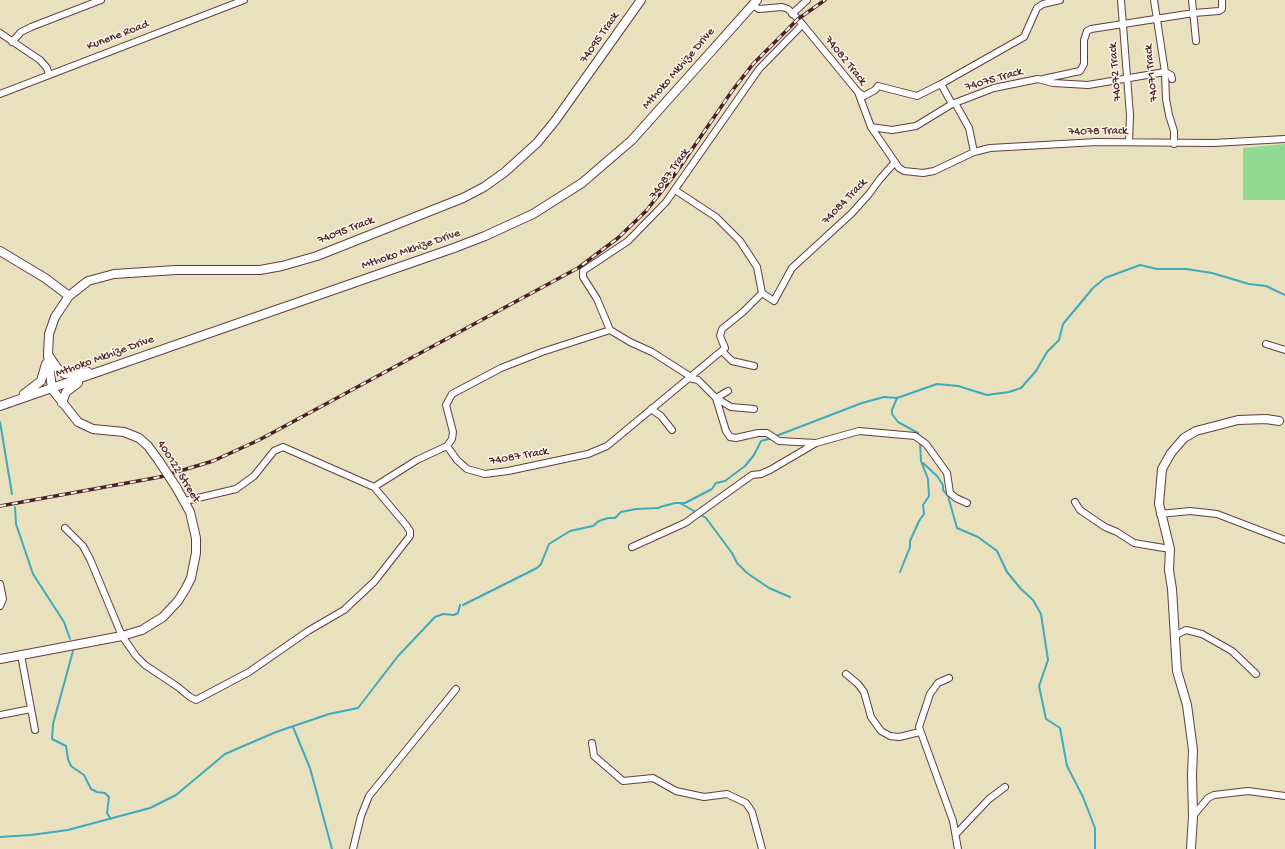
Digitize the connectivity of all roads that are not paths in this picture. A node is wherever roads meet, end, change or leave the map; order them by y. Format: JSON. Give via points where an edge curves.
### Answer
{"nodes":[{"id":1,"x":101,"y":0,"type":"edge"},
{"id":2,"x":244,"y":0,"type":"edge"},
{"id":3,"x":641,"y":0,"type":"edge"},
{"id":4,"x":807,"y":0,"type":"edge"},
{"id":5,"x":1060,"y":0,"type":"edge"},
{"id":6,"x":1121,"y":0,"type":"edge"},
{"id":7,"x":1154,"y":0,"type":"edge"},
{"id":8,"x":1192,"y":0,"type":"edge"},
{"id":9,"x":1222,"y":0,"type":"edge"},
{"id":10,"x":755,"y":2,"type":"edge"},
{"id":11,"x":1194,"y":13,"type":"junction"},
{"id":12,"x":792,"y":14,"type":"junction"},
{"id":13,"x":1157,"y":19,"type":"junction"},
{"id":14,"x":1123,"y":24,"type":"junction"},
{"id":15,"x":802,"y":25,"type":"junction"},
{"id":16,"x":0,"y":34,"type":"edge"},
{"id":17,"x":1196,"y":41,"type":"dead end"},
{"id":18,"x":12,"y":42,"type":"junction"},
{"id":19,"x":1165,"y":72,"type":"junction"},
{"id":20,"x":49,"y":75,"type":"junction"},
{"id":21,"x":1128,"y":78,"type":"junction"},
{"id":22,"x":1038,"y":79,"type":"junction"},
{"id":23,"x":1172,"y":79,"type":"dead end"},
{"id":24,"x":941,"y":84,"type":"junction"},
{"id":25,"x":858,"y":92,"type":"junction"},
{"id":26,"x":0,"y":94,"type":"edge"},
{"id":27,"x":953,"y":103,"type":"junction"},
{"id":28,"x":871,"y":127,"type":"junction"},
{"id":29,"x":1285,"y":139,"type":"edge"},
{"id":30,"x":1129,"y":142,"type":"junction"},
{"id":31,"x":1174,"y":144,"type":"junction"},
{"id":32,"x":974,"y":152,"type":"junction"},
{"id":33,"x":894,"y":162,"type":"junction"},
{"id":34,"x":916,"y":173,"type":"joint"},
{"id":35,"x":675,"y":190,"type":"junction"},
{"id":36,"x":0,"y":251,"type":"edge"},
{"id":37,"x":762,"y":293,"type":"junction"},
{"id":38,"x":69,"y":296,"type":"junction"},
{"id":39,"x":610,"y":330,"type":"junction"},
{"id":40,"x":48,"y":343,"type":"junction"},
{"id":41,"x":1266,"y":344,"type":"dead end"},
{"id":42,"x":1285,"y":350,"type":"edge"},
{"id":43,"x":722,"y":351,"type":"junction"},
{"id":44,"x":48,"y":355,"type":"junction"},
{"id":45,"x":754,"y":366,"type":"dead end"},
{"id":46,"x":108,"y":369,"type":"junction"},
{"id":47,"x":89,"y":376,"type":"junction"},
{"id":48,"x":689,"y":378,"type":"junction"},
{"id":49,"x":52,"y":389,"type":"junction"},
{"id":50,"x":728,"y":391,"type":"dead end"},
{"id":51,"x":716,"y":398,"type":"junction"},
{"id":52,"x":11,"y":402,"type":"junction"},
{"id":53,"x":62,"y":402,"type":"junction"},
{"id":54,"x":0,"y":406,"type":"edge"},
{"id":55,"x":651,"y":409,"type":"junction"},
{"id":56,"x":754,"y":409,"type":"dead end"},
{"id":57,"x":1282,"y":421,"type":"edge"},
{"id":58,"x":672,"y":430,"type":"dead end"},
{"id":59,"x":816,"y":443,"type":"junction"},
{"id":60,"x":447,"y":446,"type":"junction"},
{"id":61,"x":374,"y":487,"type":"junction"},
{"id":62,"x":185,"y":501,"type":"junction"},
{"id":63,"x":1075,"y":502,"type":"dead end"},
{"id":64,"x":967,"y":503,"type":"dead end"},
{"id":65,"x":1160,"y":514,"type":"junction"},
{"id":66,"x":65,"y":528,"type":"dead end"},
{"id":67,"x":1285,"y":540,"type":"edge"},
{"id":68,"x":632,"y":547,"type":"dead end"},
{"id":69,"x":1170,"y":549,"type":"junction"},
{"id":70,"x":0,"y":584,"type":"edge"},
{"id":71,"x":0,"y":606,"type":"edge"},
{"id":72,"x":122,"y":636,"type":"junction"},
{"id":73,"x":1174,"y":636,"type":"junction"},
{"id":74,"x":21,"y":655,"type":"junction"},
{"id":75,"x":0,"y":659,"type":"edge"},
{"id":76,"x":846,"y":674,"type":"dead end"},
{"id":77,"x":1256,"y":674,"type":"dead end"},
{"id":78,"x":949,"y":678,"type":"dead end"},
{"id":79,"x":456,"y":689,"type":"dead end"},
{"id":80,"x":31,"y":709,"type":"junction"},
{"id":81,"x":0,"y":715,"type":"edge"},
{"id":82,"x":36,"y":730,"type":"dead end"},
{"id":83,"x":920,"y":732,"type":"junction"},
{"id":84,"x":592,"y":743,"type":"dead end"},
{"id":85,"x":1005,"y":788,"type":"dead end"},
{"id":86,"x":1285,"y":796,"type":"edge"},
{"id":87,"x":1193,"y":816,"type":"junction"},
{"id":88,"x":956,"y":834,"type":"junction"},
{"id":89,"x":353,"y":849,"type":"edge"},
{"id":90,"x":762,"y":849,"type":"edge"},
{"id":91,"x":958,"y":849,"type":"edge"},
{"id":92,"x":1191,"y":849,"type":"edge"}],
"edges":[{"from":1,"to":18,"type":"street","via":[[31,27],[21,32]]},
{"from":2,"to":20,"type":"street","name":"Kunene Road"},
{"from":3,"to":38,"type":"street","name":"74095 Track","via":[[537,143],[505,172],[463,198],[317,256],[282,266],[260,270],[176,270],[114,274],[88,281]]},
{"from":4,"to":12,"type":"street"},
{"from":5,"to":24,"type":"street","via":[[1037,8],[1024,37]]},
{"from":6,"to":14,"type":"street","name":"74072 Track"},
{"from":7,"to":13,"type":"street","name":"74071 Track"},
{"from":8,"to":11,"type":"street"},
{"from":9,"to":11,"type":"street","via":[[1222,9],[1219,11]]},
{"from":10,"to":12,"type":"street","name":"74082 Track","via":[[759,9],[782,7]]},
{"from":10,"to":46,"type":"street","name":"Mthoko Mkhize Drive","via":[[632,140],[582,183],[533,214],[454,248]]},
{"from":11,"to":13,"type":"street"},
{"from":11,"to":17,"type":"street"},
{"from":12,"to":15,"type":"street","name":"74082 Track"},
{"from":13,"to":14,"type":"street"},
{"from":13,"to":19,"type":"street","name":"74071 Track"},
{"from":14,"to":21,"type":"street","name":"74072 Track"},
{"from":14,"to":22,"type":"street","via":[[1087,31],[1083,43],[1084,64],[1080,71],[1049,79]]},
{"from":15,"to":25,"type":"street","name":"74082 Track"},
{"from":15,"to":35,"type":"street","name":"74087 Track","via":[[759,68]]},
{"from":16,"to":18,"type":"street"},
{"from":18,"to":20,"type":"street","via":[[44,64]]},
{"from":19,"to":21,"type":"street","name":"74075 Track"},
{"from":19,"to":23,"type":"street","via":[[1172,75]]},
{"from":19,"to":31,"type":"street","name":"74071 Track","via":[[1168,115],[1174,131]]},
{"from":20,"to":26,"type":"street","name":"Kunene Road"},
{"from":21,"to":22,"type":"street","name":"74075 Track","via":[[1088,86]]},
{"from":21,"to":30,"type":"street","name":"74072 Track"},
{"from":22,"to":27,"type":"street","name":"74075 Track","via":[[994,88]]},
{"from":24,"to":25,"type":"street","via":[[917,96],[878,86],[864,96]]},
{"from":24,"to":27,"type":"street"},
{"from":25,"to":28,"type":"street","name":"74082 Track"},
{"from":27,"to":28,"type":"street","name":"74075 Track","via":[[916,126],[892,130]]},
{"from":27,"to":32,"type":"street","via":[[969,128]]},
{"from":28,"to":33,"type":"street","name":"74082 Track"},
{"from":29,"to":31,"type":"street","name":"74078 Track"},
{"from":30,"to":31,"type":"street","name":"74078 Track"},
{"from":30,"to":32,"type":"street","name":"74078 Track","via":[[990,148]]},
{"from":32,"to":34,"type":"street","name":"74078 Track","via":[[944,168]]},
{"from":33,"to":34,"type":"street","name":"74082 Track","via":[[904,171]]},
{"from":33,"to":37,"type":"street","name":"74084 Track","via":[[852,213],[792,268],[774,301]]},
{"from":35,"to":37,"type":"street","via":[[716,217],[740,241],[757,267]]},
{"from":35,"to":39,"type":"street","name":"74087 Track","via":[[628,241],[583,271],[583,277],[597,299]]},
{"from":36,"to":38,"type":"street"},
{"from":37,"to":43,"type":"street","via":[[722,329],[720,336],[726,348]]},
{"from":38,"to":40,"type":"street","name":"74095 Track","via":[[55,317]]},
{"from":39,"to":48,"type":"street","via":[[652,352]]},
{"from":39,"to":60,"type":"street","via":[[500,368],[452,394],[446,405],[453,432]]},
{"from":40,"to":44,"type":"street","name":"74095 Track"},
{"from":40,"to":52,"type":"street","via":[[45,371],[41,381]]},
{"from":41,"to":42,"type":"street"},
{"from":43,"to":45,"type":"street","via":[[732,361]]},
{"from":43,"to":48,"type":"street","name":"74087 Track"},
{"from":44,"to":46,"type":"street","via":[[61,372],[68,374]]},
{"from":44,"to":49,"type":"street","name":"74095 Track"},
{"from":46,"to":47,"type":"street","name":"Mthoko Mkhize Drive"},
{"from":47,"to":49,"type":"street","name":"Mthoko Mkhize Drive"},
{"from":47,"to":53,"type":"street","via":[[66,392]]},
{"from":48,"to":51,"type":"street","via":[[698,380]]},
{"from":48,"to":55,"type":"street","name":"74087 Track"},
{"from":49,"to":52,"type":"street","name":"Mthoko Mkhize Drive"},
{"from":49,"to":53,"type":"street","name":"400122 Street"},
{"from":50,"to":51,"type":"street"},
{"from":51,"to":56,"type":"street","via":[[731,407]]},
{"from":51,"to":59,"type":"street","via":[[726,431],[733,438],[758,433],[767,434],[779,441]]},
{"from":52,"to":54,"type":"street","name":"Mthoko Mkhize Drive"},
{"from":53,"to":62,"type":"street","name":"400122 Street","bridge":true,"via":[[72,416],[83,425],[93,429],[124,432],[139,438],[159,461]]},
{"from":55,"to":58,"type":"street","via":[[661,416]]},
{"from":55,"to":60,"type":"street","name":"74087 Track","via":[[599,450],[508,471],[485,474],[467,469]]},
{"from":57,"to":65,"type":"street","via":[[1238,420],[1211,426],[1184,438],[1170,453],[1162,469]]},
{"from":59,"to":64,"type":"street","via":[[860,431],[915,436],[926,444],[947,473],[950,492]]},
{"from":59,"to":68,"type":"street","via":[[770,470],[752,475],[685,523]]},
{"from":60,"to":61,"type":"street","via":[[417,460]]},
{"from":61,"to":62,"type":"street","via":[[283,447],[274,451],[254,476],[236,489]]},
{"from":61,"to":72,"type":"street","via":[[410,531],[408,540],[374,582],[344,610],[308,630],[249,672],[200,699],[193,699],[145,665]]},
{"from":62,"to":72,"type":"street","name":"400122 Street","via":[[196,538],[195,560],[188,583],[178,601],[164,617],[142,630]]},
{"from":63,"to":69,"type":"street","via":[[1080,510],[1104,527],[1134,543]]},
{"from":65,"to":67,"type":"street","via":[[1190,511],[1217,514]]},
{"from":65,"to":69,"type":"street"},
{"from":66,"to":72,"type":"street","via":[[83,546],[90,559]]},
{"from":69,"to":73,"type":"street"},
{"from":70,"to":71,"type":"street","via":[[3,599]]},
{"from":72,"to":74,"type":"street","name":"400122 Street"},
{"from":73,"to":77,"type":"street","via":[[1186,630],[1210,638],[1232,651]]},
{"from":73,"to":87,"type":"street","via":[[1177,671],[1192,735]]},
{"from":74,"to":75,"type":"street","name":"400122 Street"},
{"from":74,"to":80,"type":"street"},
{"from":76,"to":83,"type":"street","via":[[864,692],[871,717],[881,731],[899,737]]},
{"from":78,"to":83,"type":"street","via":[[938,683],[930,694],[927,708],[919,724]]},
{"from":79,"to":89,"type":"street","via":[[370,796],[361,816]]},
{"from":80,"to":81,"type":"street"},
{"from":80,"to":82,"type":"street"},
{"from":83,"to":88,"type":"street"},
{"from":84,"to":90,"type":"street","via":[[594,756],[623,781],[653,778],[676,791],[704,797],[727,794],[746,803],[752,812]]},
{"from":85,"to":88,"type":"street","via":[[988,799]]},
{"from":86,"to":87,"type":"street","via":[[1248,791],[1214,795],[1208,798]]},
{"from":87,"to":92,"type":"street"},
{"from":88,"to":91,"type":"street"}]}
